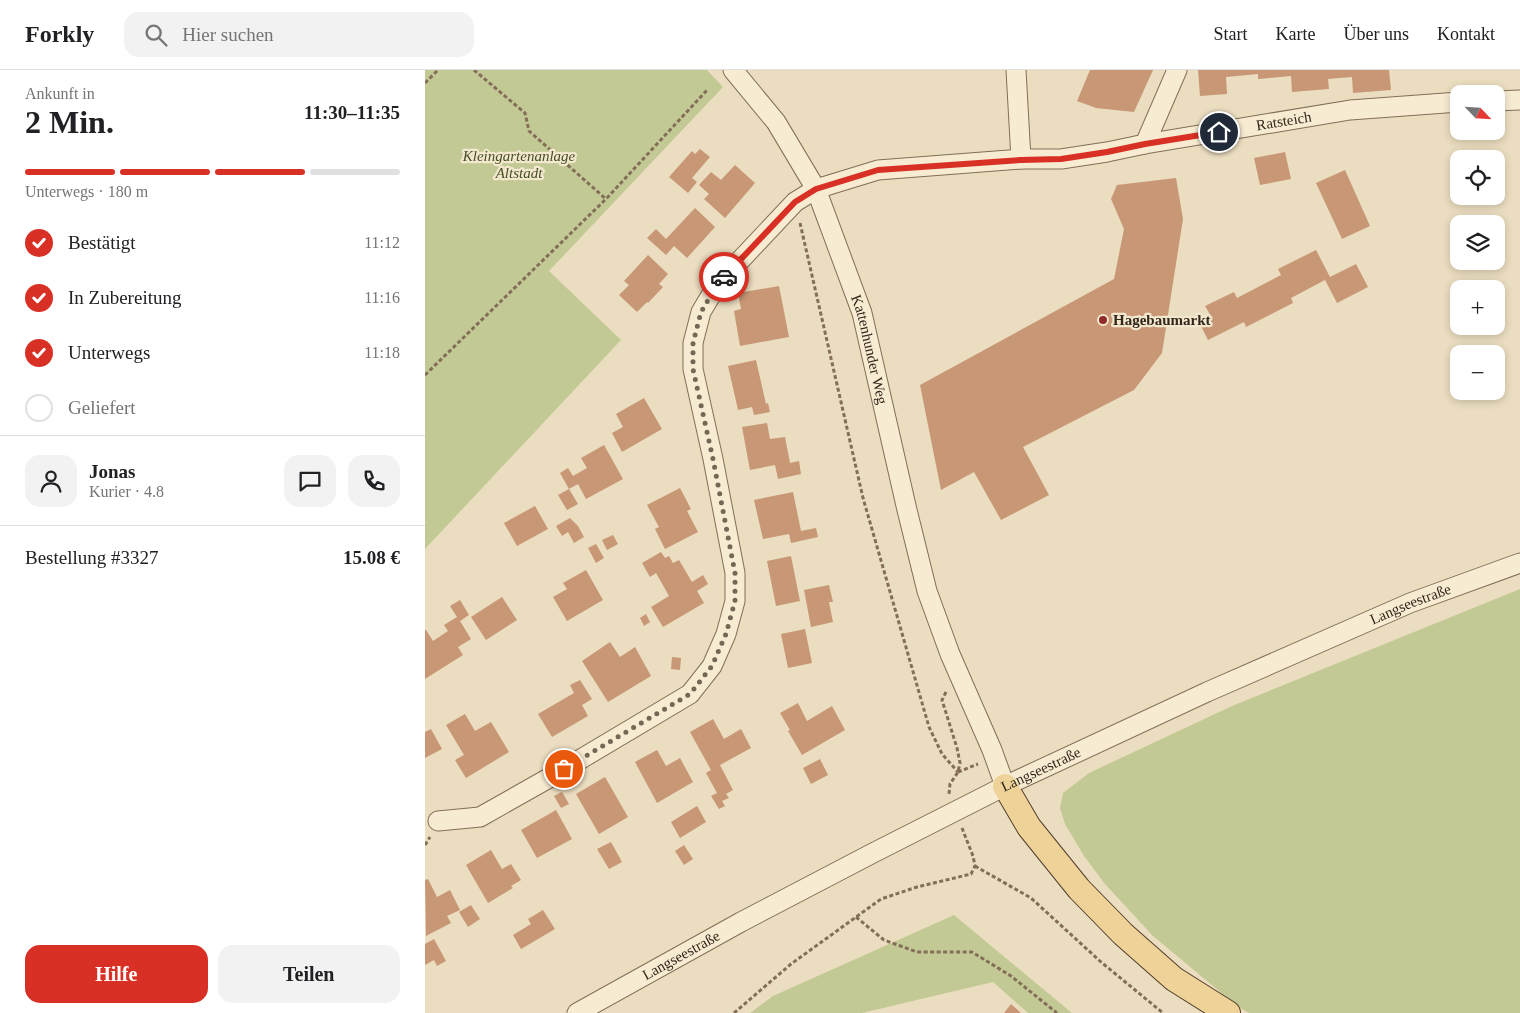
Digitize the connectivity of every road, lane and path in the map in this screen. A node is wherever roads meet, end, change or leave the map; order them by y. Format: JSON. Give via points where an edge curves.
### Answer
{"nodes":[{"id":1,"x":438,"y":70,"type":"edge"},
{"id":2,"x":474,"y":70,"type":"edge"},
{"id":3,"x":733,"y":70,"type":"edge"},
{"id":4,"x":1016,"y":70,"type":"edge"},
{"id":5,"x":1177,"y":70,"type":"edge"},
{"id":6,"x":425,"y":83,"type":"edge"},
{"id":7,"x":708,"y":89,"type":"dead end"},
{"id":8,"x":1520,"y":100,"type":"edge"},
{"id":9,"x":1505,"y":101,"type":"edge"},
{"id":10,"x":1450,"y":103,"type":"edge"},
{"id":11,"x":1145,"y":144,"type":"junction"},
{"id":12,"x":1021,"y":160,"type":"junction"},
{"id":13,"x":816,"y":189,"type":"junction"},
{"id":14,"x":606,"y":199,"type":"junction"},
{"id":15,"x":795,"y":202,"type":"junction"},
{"id":16,"x":425,"y":375,"type":"edge"},
{"id":17,"x":1520,"y":563,"type":"edge"},
{"id":18,"x":961,"y":680,"type":"junction"},
{"id":19,"x":958,"y":772,"type":"junction"},
{"id":20,"x":1005,"y":786,"type":"junction"},
{"id":21,"x":955,"y":811,"type":"junction"},
{"id":22,"x":438,"y":820,"type":"dead end"},
{"id":23,"x":975,"y":866,"type":"junction"},
{"id":24,"x":856,"y":917,"type":"junction"},
{"id":25,"x":577,"y":1013,"type":"edge"},
{"id":26,"x":734,"y":1013,"type":"edge"},
{"id":27,"x":1057,"y":1013,"type":"edge"},
{"id":28,"x":1163,"y":1013,"type":"edge"},
{"id":29,"x":1228,"y":1013,"type":"edge"}],
"edges":[{"from":1,"to":6,"type":"path"},
{"from":2,"to":14,"type":"path","via":[[525,113],[529,131]]},
{"from":3,"to":13,"type":"street","name":"Kattenhunder Weg","via":[[776,122]]},
{"from":4,"to":12,"type":"street"},
{"from":5,"to":11,"type":"street"},
{"from":7,"to":14,"type":"path"},
{"from":8,"to":9,"type":"street"},
{"from":10,"to":11,"type":"street","name":"Ratsteich","via":[[1350,110]]},
{"from":11,"to":12,"type":"street","name":"Ratsteich","via":[[1061,159]]},
{"from":12,"to":13,"type":"street","name":"Ratsteich","via":[[878,170]]},
{"from":13,"to":15,"type":"street","name":"Ratsteich"},
{"from":13,"to":18,"type":"street","name":"Kattenhunder Weg","via":[[861,313],[927,591]]},
{"from":14,"to":16,"type":"path"},
{"from":15,"to":19,"type":"path","via":[[863,498],[929,726],[942,754]]},
{"from":15,"to":22,"type":"street","name":"Ratsteich","via":[[717,285],[701,312],[693,343],[693,369],[735,573],[735,601],[726,634],[712,666],[690,694],[549,778],[479,817]]},
{"from":17,"to":20,"type":"street","name":"Langseestraße","via":[[1411,603],[1207,692]]},
{"from":18,"to":19,"type":"path","via":[[946,690],[942,700],[957,748]]},
{"from":18,"to":20,"type":"street","name":"Kattenhunder Weg"},
{"from":19,"to":21,"type":"path","via":[[950,784],[949,795]]},
{"from":20,"to":21,"type":"street","name":"Langseestraße"},
{"from":20,"to":29,"type":"main road","via":[[1029,827],[1079,889],[1117,928],[1175,979]]},
{"from":21,"to":23,"type":"path"},
{"from":21,"to":25,"type":"street","name":"Langseestraße","via":[[741,922]]},
{"from":23,"to":24,"type":"path","via":[[971,874],[881,899]]},
{"from":23,"to":28,"type":"path","via":[[1031,898]]},
{"from":24,"to":26,"type":"path","via":[[791,964]]},
{"from":24,"to":27,"type":"path","via":[[884,940],[917,952],[973,952],[1011,976]]}]}
